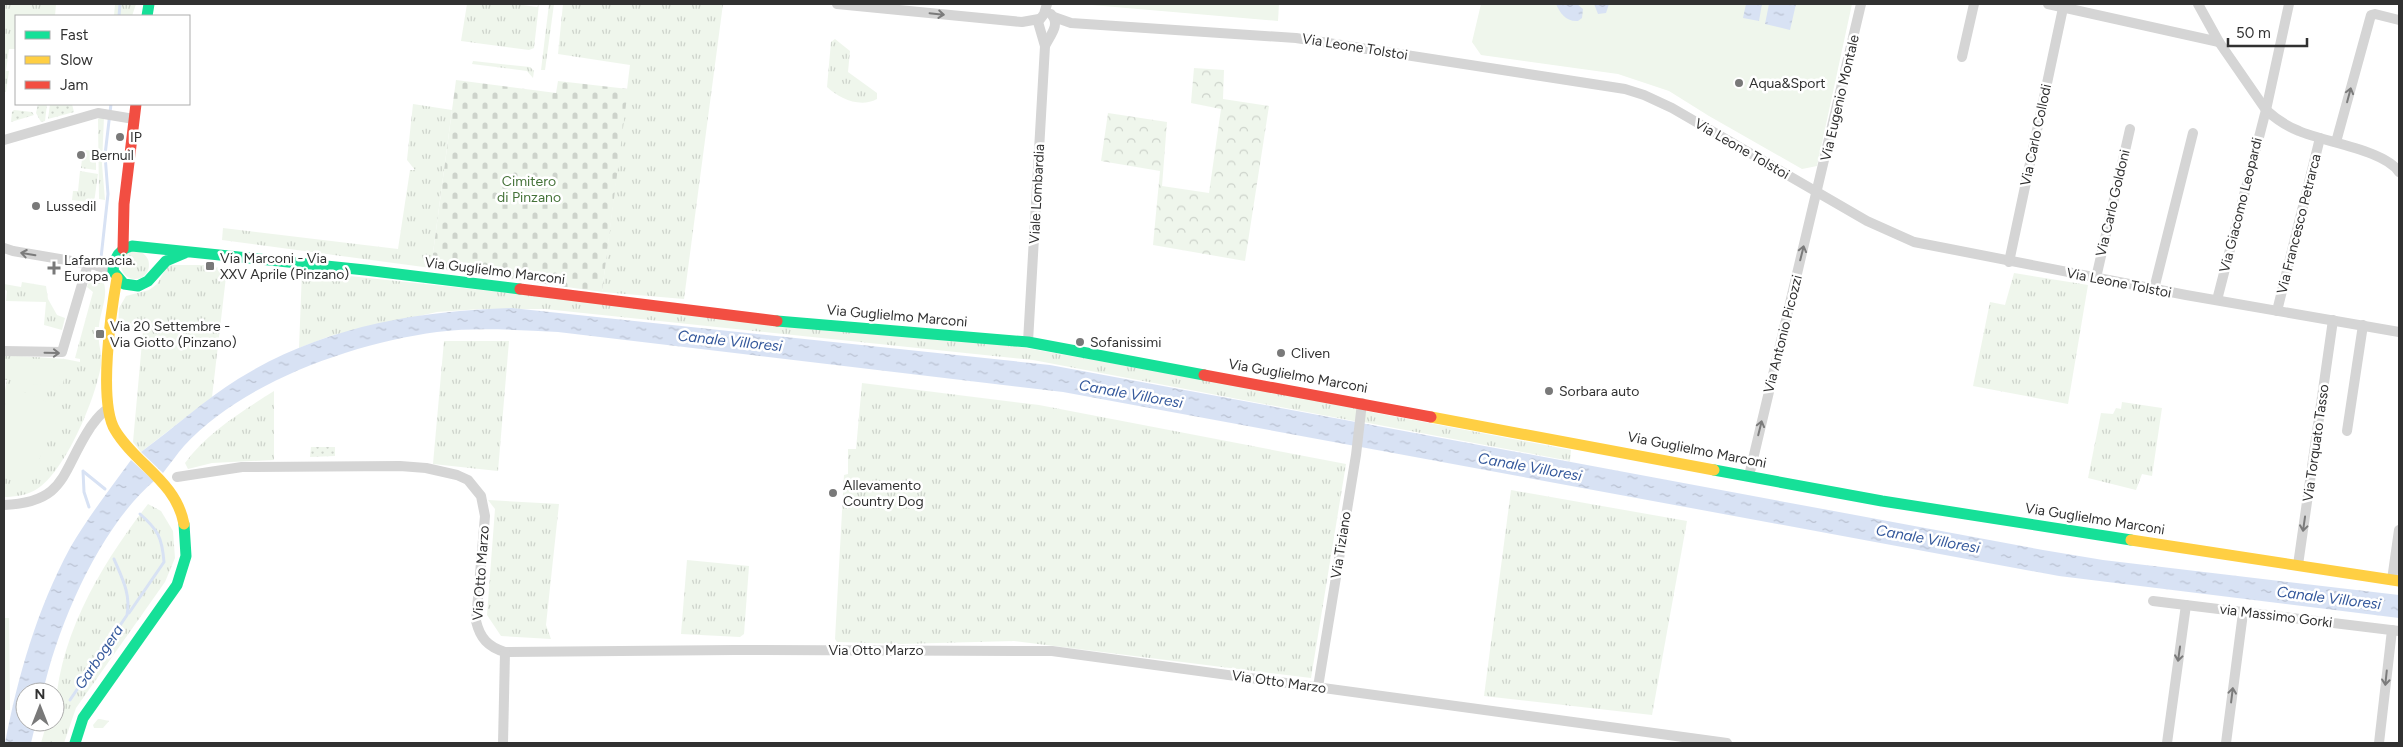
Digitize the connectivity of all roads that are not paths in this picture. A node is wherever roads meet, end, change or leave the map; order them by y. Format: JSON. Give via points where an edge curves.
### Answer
{"nodes":[{"id":1,"x":837,"y":4,"type":"edge"},
{"id":2,"x":1048,"y":4,"type":"edge"},
{"id":3,"x":1862,"y":4,"type":"edge"},
{"id":4,"x":1974,"y":4,"type":"edge"},
{"id":5,"x":2048,"y":4,"type":"edge"},
{"id":6,"x":2198,"y":4,"type":"edge"},
{"id":7,"x":2289,"y":4,"type":"edge"},
{"id":8,"x":2063,"y":8,"type":"junction"},
{"id":9,"x":2399,"y":20,"type":"edge"},
{"id":10,"x":1045,"y":21,"type":"junction"},
{"id":11,"x":1071,"y":24,"type":"junction"},
{"id":12,"x":1054,"y":30,"type":"junction"},
{"id":13,"x":2220,"y":42,"type":"junction"},
{"id":14,"x":1045,"y":46,"type":"junction"},
{"id":15,"x":1962,"y":57,"type":"dead end"},
{"id":16,"x":136,"y":105,"type":"edge"},
{"id":17,"x":2266,"y":110,"type":"junction"},
{"id":18,"x":134,"y":119,"type":"junction"},
{"id":19,"x":2130,"y":129,"type":"dead end"},
{"id":20,"x":2193,"y":133,"type":"dead end"},
{"id":21,"x":2320,"y":138,"type":"junction"},
{"id":22,"x":4,"y":140,"type":"edge"},
{"id":23,"x":2336,"y":142,"type":"junction"},
{"id":24,"x":2399,"y":170,"type":"edge"},
{"id":25,"x":1817,"y":192,"type":"junction"},
{"id":26,"x":124,"y":218,"type":"junction"},
{"id":27,"x":4,"y":248,"type":"edge"},
{"id":28,"x":143,"y":248,"type":"junction"},
{"id":29,"x":119,"y":253,"type":"junction"},
{"id":30,"x":185,"y":253,"type":"junction"},
{"id":31,"x":2009,"y":262,"type":"junction"},
{"id":32,"x":91,"y":264,"type":"junction"},
{"id":33,"x":116,"y":276,"type":"junction"},
{"id":34,"x":151,"y":277,"type":"junction"},
{"id":35,"x":2096,"y":278,"type":"junction"},
{"id":36,"x":130,"y":287,"type":"junction"},
{"id":37,"x":2154,"y":289,"type":"junction"},
{"id":38,"x":2216,"y":300,"type":"junction"},
{"id":39,"x":111,"y":307,"type":"junction"},
{"id":40,"x":2278,"y":311,"type":"junction"},
{"id":41,"x":2333,"y":320,"type":"junction"},
{"id":42,"x":2363,"y":326,"type":"junction"},
{"id":43,"x":2399,"y":332,"type":"edge"},
{"id":44,"x":1028,"y":342,"type":"junction"},
{"id":45,"x":4,"y":351,"type":"edge"},
{"id":46,"x":1362,"y":403,"type":"junction"},
{"id":47,"x":108,"y":409,"type":"junction"},
{"id":48,"x":111,"y":424,"type":"junction"},
{"id":49,"x":88,"y":430,"type":"junction"},
{"id":50,"x":2347,"y":431,"type":"dead end"},
{"id":51,"x":1749,"y":476,"type":"junction"},
{"id":52,"x":176,"y":477,"type":"dead end"},
{"id":53,"x":4,"y":505,"type":"edge"},
{"id":54,"x":2399,"y":530,"type":"edge"},
{"id":55,"x":2298,"y":565,"type":"junction"},
{"id":56,"x":2396,"y":580,"type":"edge"},
{"id":57,"x":2153,"y":601,"type":"dead end"},
{"id":58,"x":2186,"y":605,"type":"junction"},
{"id":59,"x":2243,"y":613,"type":"junction"},
{"id":60,"x":2396,"y":630,"type":"edge"},
{"id":61,"x":505,"y":652,"type":"junction"},
{"id":62,"x":1318,"y":687,"type":"junction"},
{"id":63,"x":75,"y":743,"type":"edge"},
{"id":64,"x":503,"y":743,"type":"edge"},
{"id":65,"x":1727,"y":743,"type":"edge"},
{"id":66,"x":2167,"y":743,"type":"edge"},
{"id":67,"x":2226,"y":743,"type":"edge"},
{"id":68,"x":2379,"y":743,"type":"edge"}],
"edges":[{"from":1,"to":10,"type":"street","name":"Via Leone Tolstoi","one_way":true,"via":[[1022,22]]},
{"from":2,"to":10,"type":"street","name":"Viale Lombardia"},
{"from":3,"to":25,"type":"street","name":"Via Eugenio Montale"},
{"from":4,"to":15,"type":"street"},
{"from":5,"to":8,"type":"street"},
{"from":6,"to":13,"type":"street"},
{"from":7,"to":17,"type":"street","name":"Via Giacomo Leopardi"},
{"from":8,"to":13,"type":"street"},
{"from":8,"to":31,"type":"street","name":"Via Carlo Collodi"},
{"from":23,"to":9,"type":"street","one_way":true,"via":[[2372,14]]},
{"from":10,"to":11,"type":"street","name":"Via Leone Tolstoi"},
{"from":10,"to":12,"type":"street","name":"Via Leone Tolstoi","via":[[1048,33]]},
{"from":10,"to":14,"type":"street","name":"Viale Lombardia"},
{"from":11,"to":12,"type":"street","name":"Via Leone Tolstoi"},
{"from":11,"to":25,"type":"street","name":"Via Leone Tolstoi","via":[[1296,38],[1625,90],[1672,108]]},
{"from":12,"to":14,"type":"street","name":"Viale Lombardia"},
{"from":13,"to":17,"type":"street"},
{"from":14,"to":44,"type":"street","name":"Viale Lombardia"},
{"from":16,"to":18,"type":"street"},
{"from":17,"to":21,"type":"street","via":[[2288,126]]},
{"from":17,"to":38,"type":"street","name":"Via Giacomo Leopardi"},
{"from":18,"to":22,"type":"street","via":[[98,113]]},
{"from":18,"to":26,"type":"street"},
{"from":19,"to":35,"type":"street","name":"Via Carlo Goldoni"},
{"from":20,"to":37,"type":"street"},
{"from":21,"to":23,"type":"street"},
{"from":21,"to":40,"type":"street","name":"Via Francesco Petrarca"},
{"from":23,"to":24,"type":"street","via":[[2388,161]]},
{"from":25,"to":31,"type":"street","name":"Via Leone Tolstoi","via":[[1867,221],[1914,242]]},
{"from":51,"to":25,"type":"street","name":"Via Antonio Picozzi","one_way":true},
{"from":26,"to":28,"type":"street","via":[[130,236]]},
{"from":26,"to":29,"type":"street"},
{"from":32,"to":27,"type":"street","one_way":true},
{"from":28,"to":29,"type":"street","via":[[128,247]]},
{"from":28,"to":30,"type":"street","name":"Via Guglielmo Marconi"},
{"from":28,"to":34,"type":"street","via":[[154,263]]},
{"from":29,"to":32,"type":"street","via":[[107,264]]},
{"from":29,"to":33,"type":"street","via":[[113,264]]},
{"from":30,"to":34,"type":"street","name":"Via Guglielmo Marconi","via":[[165,262]]},
{"from":30,"to":44,"type":"street","name":"Via Guglielmo Marconi","via":[[365,270],[756,319]]},
{"from":31,"to":35,"type":"street","name":"Via Leone Tolstoi"},
{"from":32,"to":33,"type":"street"},
{"from":45,"to":32,"type":"street","one_way":true,"via":[[62,352]]},
{"from":33,"to":36,"type":"street"},
{"from":33,"to":39,"type":"street"},
{"from":34,"to":36,"type":"street","via":[[138,286]]},
{"from":35,"to":37,"type":"street","name":"Via Leone Tolstoi"},
{"from":36,"to":39,"type":"street","via":[[122,291]]},
{"from":37,"to":38,"type":"street","name":"Via Leone Tolstoi"},
{"from":38,"to":40,"type":"street","name":"Via Leone Tolstoi"},
{"from":39,"to":47,"type":"street"},
{"from":40,"to":41,"type":"street","name":"Via Leone Tolstoi"},
{"from":41,"to":42,"type":"street","name":"Via Leone Tolstoi"},
{"from":41,"to":55,"type":"street","name":"Via Torquato Tasso","one_way":true},
{"from":42,"to":43,"type":"street","name":"Via Leone Tolstoi"},
{"from":42,"to":50,"type":"street"},
{"from":44,"to":46,"type":"street","name":"Via Guglielmo Marconi"},
{"from":46,"to":51,"type":"street","name":"Via Guglielmo Marconi"},
{"from":46,"to":62,"type":"street","name":"Via Tiziano"},
{"from":47,"to":48,"type":"street"},
{"from":47,"to":49,"type":"street"},
{"from":48,"to":49,"type":"street"},
{"from":48,"to":63,"type":"street","via":[[136,456],[174,494],[183,516],[187,546],[184,569],[173,592],[83,718]]},
{"from":49,"to":53,"type":"street","via":[[62,480],[50,494],[32,501]]},
{"from":51,"to":55,"type":"street","name":"Via Guglielmo Marconi"},
{"from":52,"to":61,"type":"street","name":"Via Otto Marzo","via":[[242,467],[400,466],[430,469],[468,480],[481,496],[485,516],[476,621],[485,642]]},
{"from":54,"to":56,"type":"street"},
{"from":55,"to":56,"type":"street","name":"Via Guglielmo Marconi"},
{"from":57,"to":58,"type":"street","name":"via Massimo Gorki"},
{"from":58,"to":59,"type":"street","name":"via Massimo Gorki"},
{"from":58,"to":66,"type":"street","one_way":true},
{"from":59,"to":60,"type":"street","name":"via Massimo Gorki"},
{"from":67,"to":59,"type":"street","one_way":true},
{"from":60,"to":68,"type":"street","one_way":true},
{"from":61,"to":62,"type":"street","name":"Via Otto Marzo","via":[[1036,649]]},
{"from":61,"to":64,"type":"street"},
{"from":62,"to":65,"type":"street","name":"Via Otto Marzo"}]}
